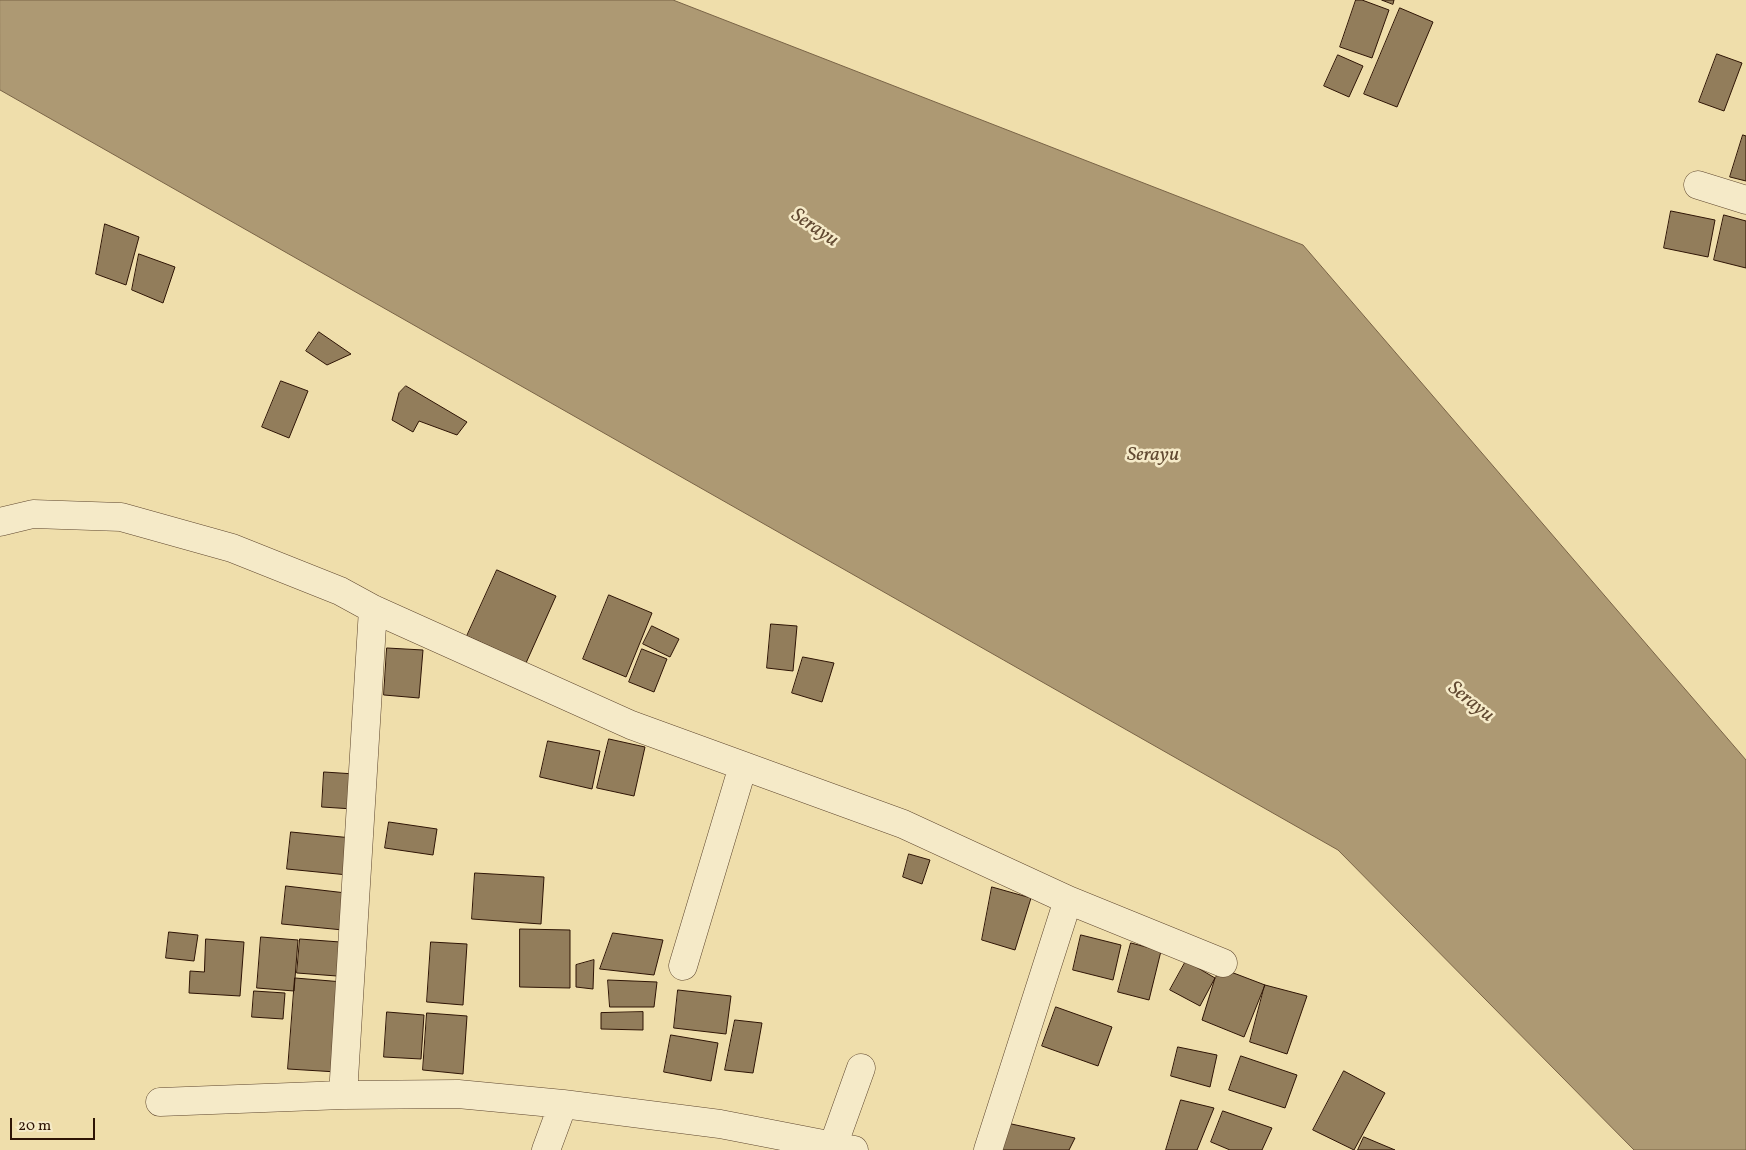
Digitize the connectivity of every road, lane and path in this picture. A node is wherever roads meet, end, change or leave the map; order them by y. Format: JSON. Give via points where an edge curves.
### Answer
{"nodes":[{"id":1,"x":1698,"y":185,"type":"dead end"},
{"id":2,"x":1746,"y":200,"type":"edge"},
{"id":3,"x":0,"y":522,"type":"edge"},
{"id":4,"x":373,"y":609,"type":"junction"},
{"id":5,"x":743,"y":766,"type":"junction"},
{"id":6,"x":1068,"y":900,"type":"junction"},
{"id":7,"x":1223,"y":963,"type":"dead end"},
{"id":8,"x":683,"y":966,"type":"dead end"},
{"id":9,"x":861,"y":1068,"type":"dead end"},
{"id":10,"x":342,"y":1095,"type":"junction"},
{"id":11,"x":160,"y":1102,"type":"dead end"},
{"id":12,"x":563,"y":1104,"type":"junction"},
{"id":13,"x":844,"y":1148,"type":"edge"},
{"id":14,"x":546,"y":1150,"type":"edge"},
{"id":15,"x":988,"y":1150,"type":"edge"}],
"edges":[{"from":1,"to":2,"type":"street"},
{"from":3,"to":4,"type":"street","via":[[33,514],[121,518],[232,548],[340,591]]},
{"from":4,"to":5,"type":"street","via":[[631,725]]},
{"from":4,"to":10,"type":"street"},
{"from":5,"to":6,"type":"street","via":[[902,824]]},
{"from":5,"to":8,"type":"street"},
{"from":6,"to":7,"type":"street"},
{"from":6,"to":15,"type":"street"},
{"from":9,"to":13,"type":"street"},
{"from":10,"to":11,"type":"street"},
{"from":10,"to":12,"type":"street","via":[[458,1094]]},
{"from":12,"to":13,"type":"street","via":[[720,1124]]},
{"from":12,"to":14,"type":"street"}]}
